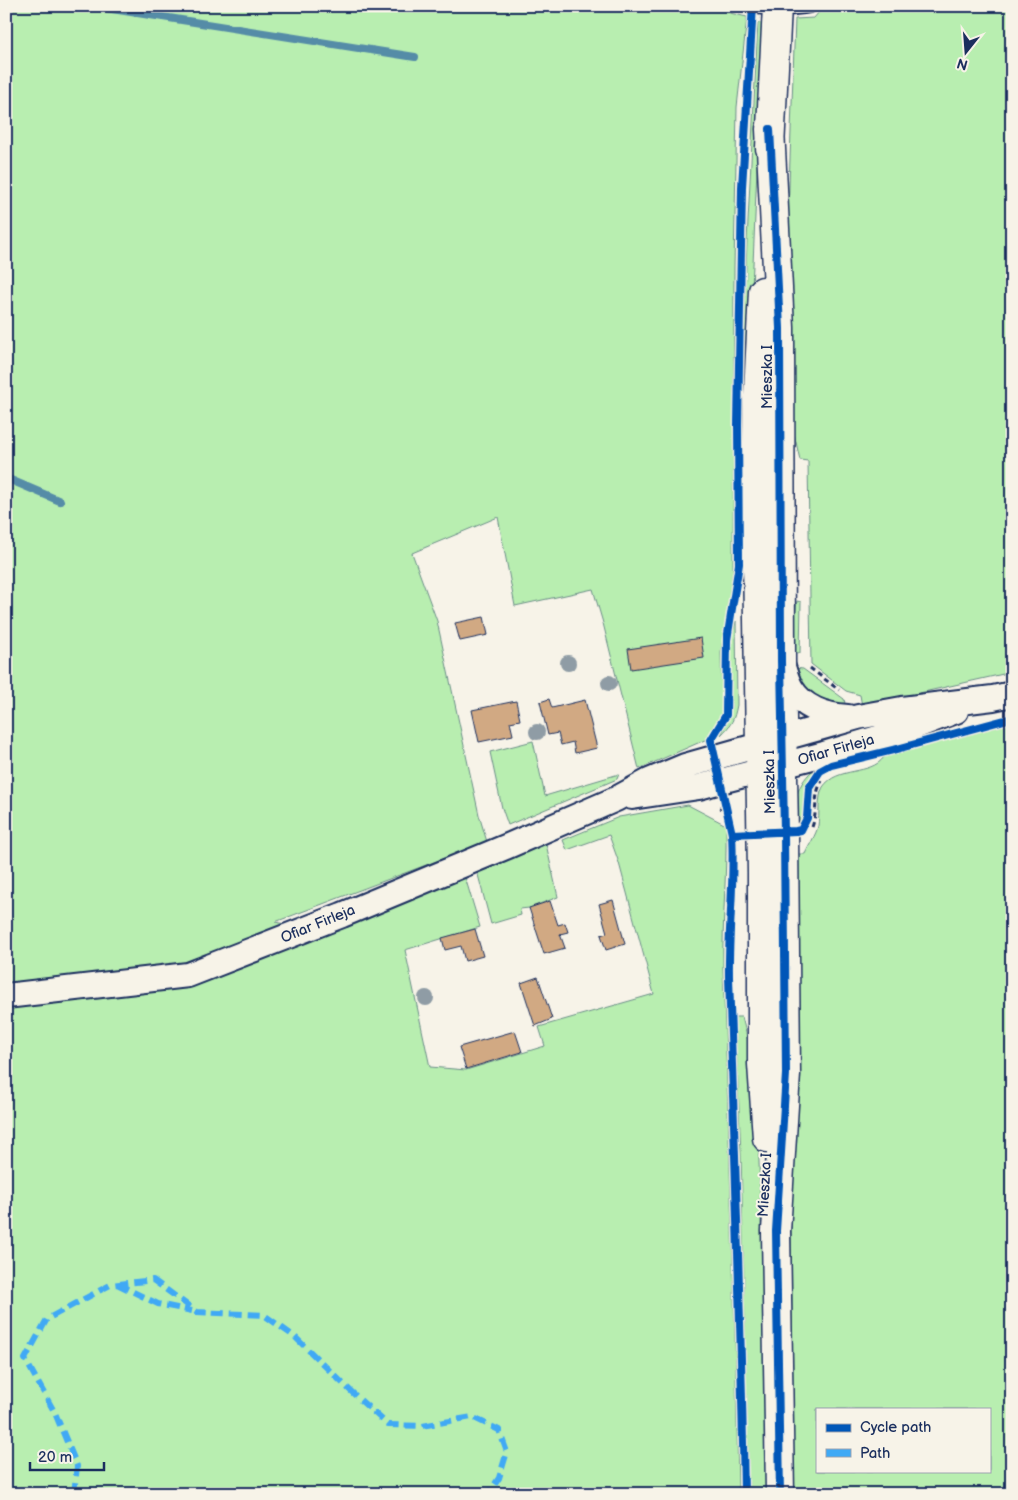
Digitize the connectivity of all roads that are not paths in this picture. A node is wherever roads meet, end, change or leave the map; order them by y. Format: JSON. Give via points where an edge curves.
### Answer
{"nodes":[{"id":1,"x":810,"y":6,"type":"edge"},
{"id":2,"x":768,"y":7,"type":"edge"},
{"id":3,"x":770,"y":129,"type":"junction"},
{"id":4,"x":793,"y":661,"type":"junction"},
{"id":5,"x":1002,"y":696,"type":"edge"},
{"id":6,"x":858,"y":717,"type":"junction"},
{"id":7,"x":772,"y":754,"type":"junction"},
{"id":8,"x":616,"y":799,"type":"junction"},
{"id":9,"x":6,"y":996,"type":"edge"},
{"id":10,"x":776,"y":1231,"type":"junction"},
{"id":11,"x":780,"y":1494,"type":"edge"}],
"edges":[{"from":1,"to":2,"type":"lane","via":[[797,9]]},
{"from":2,"to":3,"type":"street","name":"Mieszka I"},
{"from":3,"to":4,"type":"street","name":"Mieszka I"},
{"from":3,"to":7,"type":"street","name":"Mieszka I","via":[[756,492],[760,661]]},
{"from":4,"to":6,"type":"street","name":"Ofiar Firleja","via":[[791,688],[798,697],[821,713]]},
{"from":4,"to":7,"type":"street","name":"Mieszka I"},
{"from":5,"to":6,"type":"street","name":"Ofiar Firleja"},
{"from":5,"to":7,"type":"street","name":"Ofiar Firleja","via":[[910,728]]},
{"from":6,"to":7,"type":"street","name":"Ofiar Firleja"},
{"from":7,"to":8,"type":"street","name":"Ofiar Firleja","via":[[685,766]]},
{"from":7,"to":8,"type":"street","name":"Ofiar Firleja","via":[[721,782]]},
{"from":7,"to":10,"type":"street","name":"Mieszka I","via":[[762,873],[762,1064]]},
{"from":7,"to":10,"type":"street","name":"Mieszka I","via":[[784,832],[786,1074]]},
{"from":8,"to":9,"type":"street","name":"Ofiar Firleja","via":[[342,915],[188,974]]},
{"from":10,"to":11,"type":"street","name":"Mieszka I"}]}
